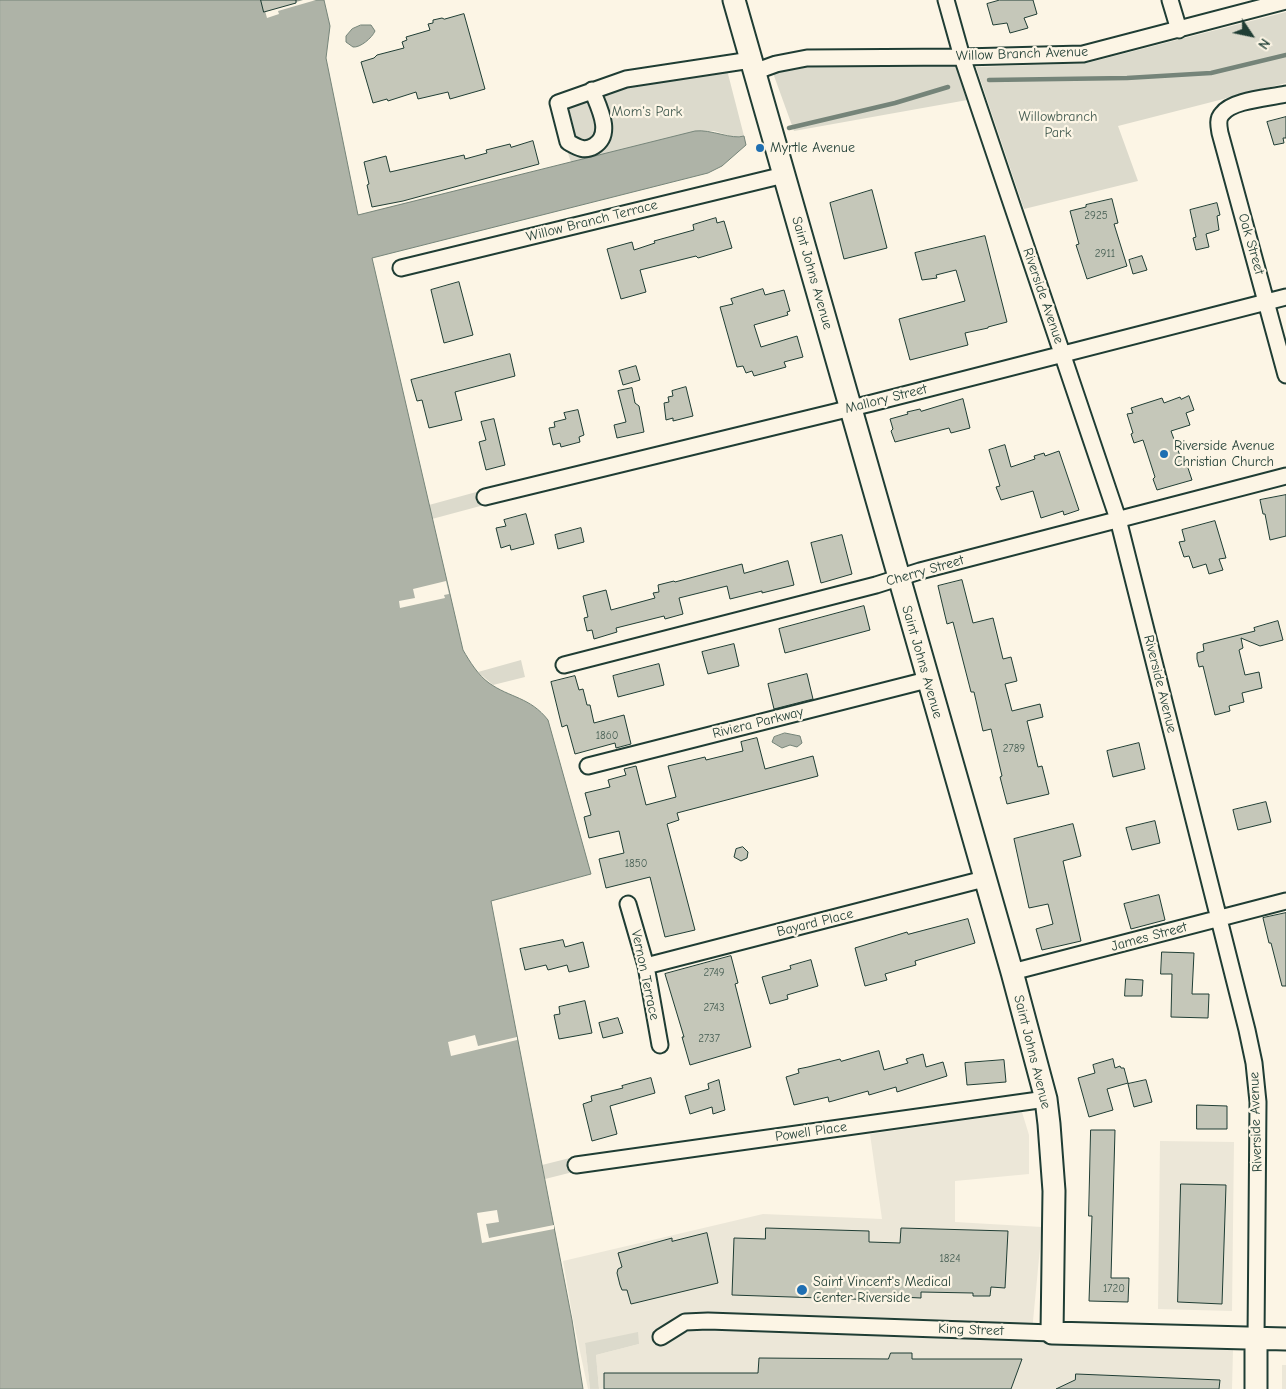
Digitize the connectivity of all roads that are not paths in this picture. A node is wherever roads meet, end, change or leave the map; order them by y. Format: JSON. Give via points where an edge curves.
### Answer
{"nodes":[{"id":1,"x":734,"y":0,"type":"edge"},
{"id":2,"x":946,"y":0,"type":"edge"},
{"id":3,"x":1170,"y":0,"type":"edge"},
{"id":4,"x":1286,"y":1,"type":"edge"},
{"id":5,"x":1179,"y":30,"type":"junction"},
{"id":6,"x":962,"y":58,"type":"junction"},
{"id":7,"x":753,"y":66,"type":"junction"},
{"id":8,"x":592,"y":90,"type":"dead end"},
{"id":9,"x":1286,"y":94,"type":"edge"},
{"id":10,"x":784,"y":175,"type":"junction"},
{"id":11,"x":401,"y":268,"type":"dead end"},
{"id":12,"x":1286,"y":297,"type":"edge"},
{"id":13,"x":1267,"y":302,"type":"junction"},
{"id":14,"x":1063,"y":355,"type":"junction"},
{"id":15,"x":1286,"y":375,"type":"edge"},
{"id":16,"x":851,"y":408,"type":"junction"},
{"id":17,"x":1286,"y":476,"type":"edge"},
{"id":18,"x":485,"y":497,"type":"dead end"},
{"id":19,"x":1118,"y":519,"type":"junction"},
{"id":20,"x":898,"y":577,"type":"junction"},
{"id":21,"x":564,"y":665,"type":"dead end"},
{"id":22,"x":927,"y":680,"type":"junction"},
{"id":23,"x":588,"y":766,"type":"dead end"},
{"id":24,"x":984,"y":880,"type":"junction"},
{"id":25,"x":1286,"y":901,"type":"edge"},
{"id":26,"x":628,"y":904,"type":"dead end"},
{"id":27,"x":1219,"y":919,"type":"junction"},
{"id":28,"x":646,"y":966,"type":"junction"},
{"id":29,"x":1012,"y":972,"type":"junction"},
{"id":30,"x":660,"y":1045,"type":"dead end"},
{"id":31,"x":1046,"y":1099,"type":"junction"},
{"id":32,"x":576,"y":1165,"type":"dead end"},
{"id":33,"x":1052,"y":1333,"type":"junction"},
{"id":34,"x":661,"y":1337,"type":"dead end"},
{"id":35,"x":1256,"y":1338,"type":"junction"},
{"id":36,"x":1286,"y":1339,"type":"edge"},
{"id":37,"x":1256,"y":1389,"type":"edge"}],
"edges":[{"from":1,"to":7,"type":"main road","name":"Saint Johns Avenue"},
{"from":2,"to":6,"type":"street","name":"Riverside Avenue"},
{"from":3,"to":5,"type":"street"},
{"from":4,"to":5,"type":"street","name":"Willow Branch Avenue"},
{"from":5,"to":6,"type":"street","name":"Willow Branch Avenue","via":[[1084,54]]},
{"from":6,"to":7,"type":"street","name":"Willow Branch Avenue","via":[[807,58]]},
{"from":6,"to":14,"type":"street","name":"Riverside Avenue"},
{"from":7,"to":8,"type":"street","name":"Willow Branch Avenue","via":[[626,79]]},
{"from":7,"to":10,"type":"main road","name":"Saint Johns Avenue"},
{"from":9,"to":13,"type":"street","name":"Oak Street","via":[[1236,104],[1222,114],[1218,122]]},
{"from":10,"to":11,"type":"street","name":"Willow Branch Terrace"},
{"from":10,"to":16,"type":"main road","name":"Saint Johns Avenue"},
{"from":12,"to":13,"type":"street","name":"Mallory Street"},
{"from":13,"to":14,"type":"street","name":"Mallory Street"},
{"from":13,"to":15,"type":"street","name":"Oak Street"},
{"from":14,"to":16,"type":"street","name":"Mallory Street"},
{"from":14,"to":19,"type":"street","name":"Riverside Avenue"},
{"from":16,"to":18,"type":"street","name":"Mallory Street"},
{"from":16,"to":20,"type":"main road","name":"Saint Johns Avenue"},
{"from":17,"to":19,"type":"street","name":"Cherry Street"},
{"from":19,"to":20,"type":"street","name":"Cherry Street"},
{"from":19,"to":27,"type":"street","name":"Riverside Avenue"},
{"from":20,"to":21,"type":"street","name":"Cherry Street"},
{"from":20,"to":22,"type":"main road","name":"Saint Johns Avenue"},
{"from":22,"to":23,"type":"street","name":"Riviera Parkway"},
{"from":22,"to":24,"type":"main road","name":"Saint Johns Avenue"},
{"from":24,"to":28,"type":"street","name":"Bayard Place"},
{"from":24,"to":29,"type":"main road","name":"Saint Johns Avenue"},
{"from":25,"to":27,"type":"street","name":"James Street"},
{"from":26,"to":28,"type":"street","name":"Vernon Terrace"},
{"from":27,"to":29,"type":"street","name":"James Street"},
{"from":27,"to":35,"type":"street","name":"Riverside Avenue","via":[[1249,1038],[1258,1102]]},
{"from":28,"to":30,"type":"street","name":"Vernon Terrace"},
{"from":29,"to":31,"type":"main road","name":"Saint Johns Avenue"},
{"from":31,"to":32,"type":"street","name":"Powell Place"},
{"from":31,"to":33,"type":"main road","name":"Saint Johns Avenue","via":[[1054,1191]]},
{"from":33,"to":34,"type":"street","name":"King Street","via":[[708,1321],[685,1322]]},
{"from":33,"to":35,"type":"main road","name":"King Street"},
{"from":35,"to":36,"type":"main road","name":"King Street"},
{"from":35,"to":37,"type":"main road","name":"Riverside Avenue"}]}
